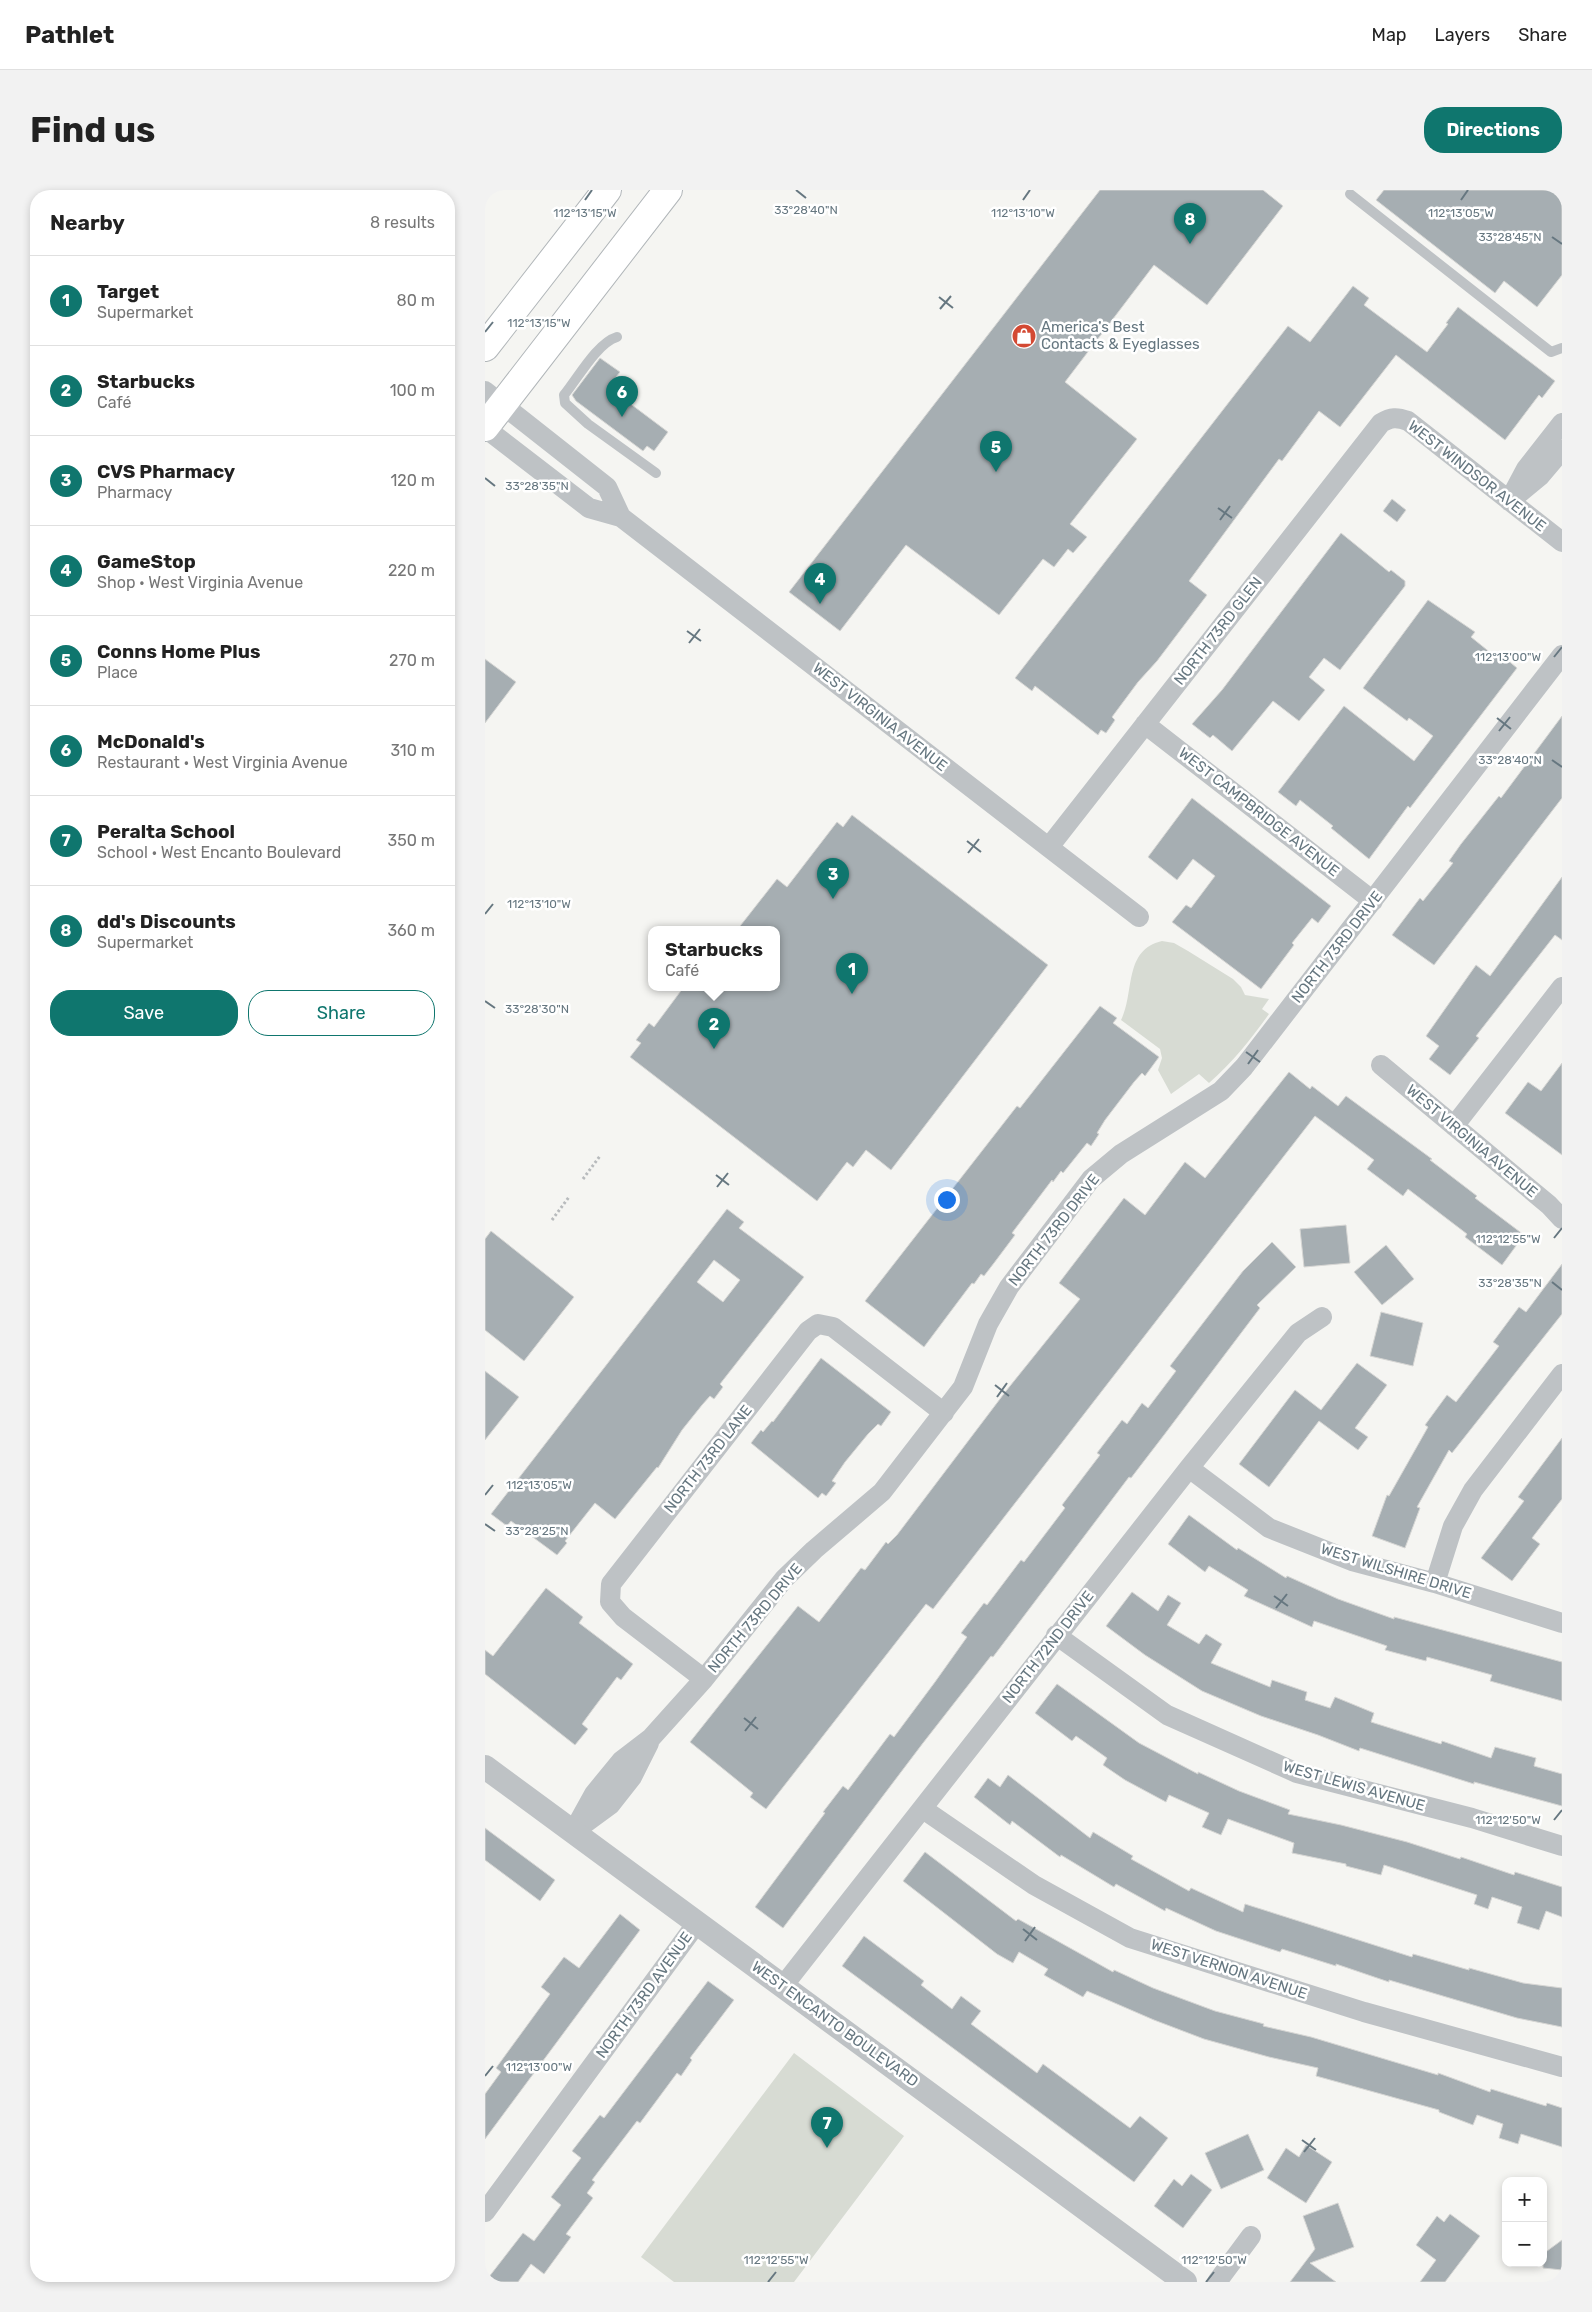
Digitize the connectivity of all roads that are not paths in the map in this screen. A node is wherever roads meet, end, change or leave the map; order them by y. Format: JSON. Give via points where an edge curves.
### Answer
{"nodes":[{"id":1,"x":607,"y":190,"type":"edge"},
{"id":2,"x":668,"y":190,"type":"edge"},
{"id":3,"x":1351,"y":194,"type":"dead end"},
{"id":4,"x":617,"y":337,"type":"dead end"},
{"id":5,"x":485,"y":347,"type":"edge"},
{"id":6,"x":1562,"y":348,"type":"edge"},
{"id":7,"x":494,"y":398,"type":"edge"},
{"id":8,"x":1389,"y":418,"type":"joint"},
{"id":9,"x":485,"y":428,"type":"edge"},
{"id":10,"x":1560,"y":437,"type":"edge"},
{"id":11,"x":656,"y":473,"type":"dead end"},
{"id":12,"x":1509,"y":501,"type":"junction"},
{"id":13,"x":621,"y":517,"type":"junction"},
{"id":14,"x":1562,"y":542,"type":"edge"},
{"id":15,"x":1562,"y":655,"type":"edge"},
{"id":16,"x":1145,"y":724,"type":"junction"},
{"id":17,"x":1049,"y":847,"type":"junction"},
{"id":18,"x":1373,"y":901,"type":"junction"},
{"id":19,"x":1139,"y":917,"type":"dead end"},
{"id":20,"x":1562,"y":987,"type":"edge"},
{"id":21,"x":1381,"y":1065,"type":"dead end"},
{"id":22,"x":1454,"y":1126,"type":"junction"},
{"id":23,"x":1562,"y":1219,"type":"edge"},
{"id":24,"x":1322,"y":1317,"type":"dead end"},
{"id":25,"x":1562,"y":1374,"type":"edge"},
{"id":26,"x":944,"y":1413,"type":"junction"},
{"id":27,"x":1189,"y":1468,"type":"junction"},
{"id":28,"x":1435,"y":1583,"type":"junction"},
{"id":29,"x":1562,"y":1623,"type":"edge"},
{"id":30,"x":1056,"y":1635,"type":"junction"},
{"id":31,"x":704,"y":1679,"type":"junction"},
{"id":32,"x":485,"y":1767,"type":"edge"},
{"id":33,"x":923,"y":1809,"type":"junction"},
{"id":34,"x":573,"y":1832,"type":"junction"},
{"id":35,"x":1562,"y":1846,"type":"edge"},
{"id":36,"x":697,"y":1923,"type":"junction"},
{"id":37,"x":783,"y":1986,"type":"junction"},
{"id":38,"x":1562,"y":2067,"type":"edge"},
{"id":39,"x":485,"y":2212,"type":"edge"},
{"id":40,"x":1251,"y":2236,"type":"dead end"},
{"id":41,"x":1185,"y":2282,"type":"edge"},
{"id":42,"x":1217,"y":2282,"type":"edge"}],
"edges":[{"from":1,"to":5,"type":"main road"},
{"from":2,"to":7,"type":"main road"},
{"from":3,"to":6,"type":"lane","via":[[1551,352]]},
{"from":4,"to":11,"type":"lane","via":[[607,340],[597,352],[564,395],[565,403],[588,424]]},
{"from":7,"to":9,"type":"main road"},
{"from":7,"to":13,"type":"street","name":"WEST VIRGINIA AVENUE","via":[[607,486]]},
{"from":8,"to":12,"type":"street","name":"WEST WINDSOR AVENUE","via":[[1399,417],[1408,421]]},
{"from":8,"to":16,"type":"street","name":"NORTH 73RD GLEN","via":[[1374,430]]},
{"from":9,"to":13,"type":"street","name":"WEST VIRGINIA AVENUE","via":[[589,508]]},
{"from":10,"to":12,"type":"street","via":[[1540,476]]},
{"from":12,"to":14,"type":"street","name":"WEST WINDSOR AVENUE"},
{"from":13,"to":17,"type":"street","name":"WEST VIRGINIA AVENUE"},
{"from":15,"to":18,"type":"street","name":"NORTH 73RD DRIVE"},
{"from":16,"to":17,"type":"street","name":"NORTH 73RD GLEN"},
{"from":16,"to":18,"type":"street","name":"WEST CAMPBRIDGE AVENUE"},
{"from":17,"to":19,"type":"street","name":"WEST VIRGINIA AVENUE"},
{"from":18,"to":26,"type":"street","name":"NORTH 73RD DRIVE","via":[[1221,1091],[1121,1154],[1091,1179],[1009,1287],[988,1324],[963,1387]]},
{"from":20,"to":22,"type":"street"},
{"from":21,"to":22,"type":"street","name":"WEST VIRGINIA AVENUE"},
{"from":22,"to":23,"type":"street","name":"WEST VIRGINIA AVENUE"},
{"from":24,"to":27,"type":"street","name":"NORTH 72ND DRIVE","via":[[1298,1333]]},
{"from":25,"to":28,"type":"street","via":[[1473,1490],[1453,1526]]},
{"from":26,"to":31,"type":"street","name":"NORTH 73RD DRIVE","via":[[882,1492],[784,1579]]},
{"from":26,"to":31,"type":"street","name":"NORTH 73RD LANE","via":[[833,1328],[818,1324],[808,1331],[611,1584],[611,1602],[623,1617]]},
{"from":27,"to":28,"type":"street","name":"WEST WILSHIRE DRIVE","via":[[1269,1528],[1352,1561]]},
{"from":27,"to":30,"type":"street","name":"NORTH 72ND DRIVE"},
{"from":28,"to":29,"type":"street","name":"WEST WILSHIRE DRIVE"},
{"from":30,"to":33,"type":"street","name":"NORTH 72ND DRIVE"},
{"from":30,"to":35,"type":"street","name":"WEST LEWIS AVENUE","via":[[1167,1715],[1297,1773],[1472,1818]]},
{"from":31,"to":34,"type":"street","name":"NORTH 73RD DRIVE","via":[[651,1738],[621,1761],[594,1794]]},
{"from":32,"to":34,"type":"street","name":"WEST ENCANTO BOULEVARD"},
{"from":33,"to":37,"type":"street","name":"NORTH 72ND DRIVE"},
{"from":33,"to":38,"type":"street","name":"WEST VERNON AVENUE","via":[[1034,1884],[1130,1938],[1364,2012]]},
{"from":34,"to":36,"type":"street","name":"WEST ENCANTO BOULEVARD"},
{"from":36,"to":37,"type":"street","name":"WEST ENCANTO BOULEVARD"},
{"from":36,"to":39,"type":"street","name":"NORTH 73RD AVENUE"},
{"from":37,"to":41,"type":"street","name":"WEST ENCANTO BOULEVARD"},
{"from":40,"to":42,"type":"street"}]}
